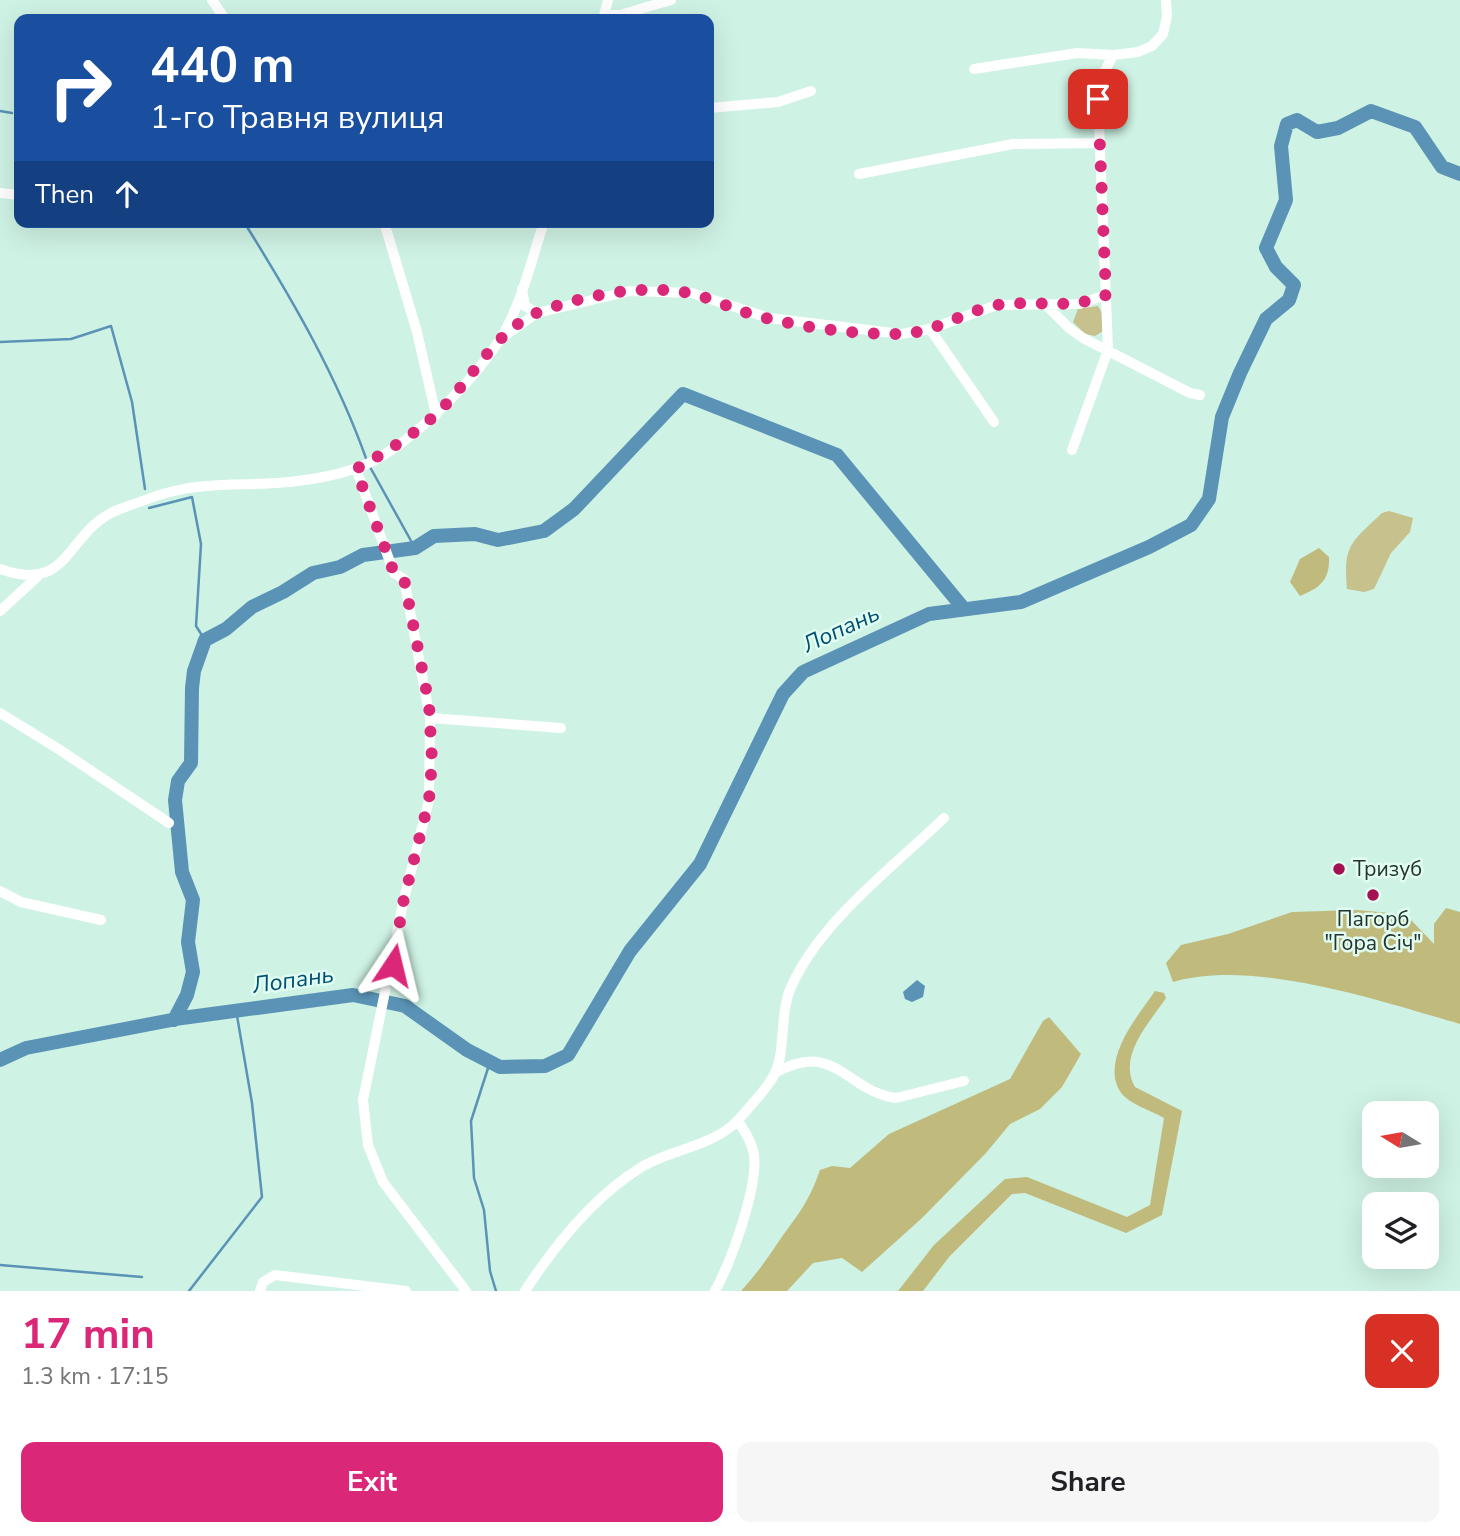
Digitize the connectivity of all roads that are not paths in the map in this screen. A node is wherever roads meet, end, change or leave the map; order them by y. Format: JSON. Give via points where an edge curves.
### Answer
{"nodes":[{"id":1,"x":671,"y":0,"type":"edge"},
{"id":2,"x":1166,"y":0,"type":"edge"},
{"id":3,"x":623,"y":14,"type":"edge"},
{"id":4,"x":1113,"y":55,"type":"junction"},
{"id":5,"x":974,"y":69,"type":"dead end"},
{"id":6,"x":811,"y":91,"type":"dead end"},
{"id":7,"x":714,"y":108,"type":"edge"},
{"id":8,"x":1100,"y":143,"type":"junction"},
{"id":9,"x":859,"y":174,"type":"dead end"},
{"id":10,"x":386,"y":228,"type":"edge"},
{"id":11,"x":542,"y":228,"type":"edge"},
{"id":12,"x":522,"y":287,"type":"junction"},
{"id":13,"x":1106,"y":295,"type":"junction"},
{"id":14,"x":1046,"y":305,"type":"junction"},
{"id":15,"x":537,"y":313,"type":"junction"},
{"id":16,"x":930,"y":329,"type":"junction"},
{"id":17,"x":500,"y":339,"type":"junction"},
{"id":18,"x":1108,"y":350,"type":"junction"},
{"id":19,"x":1200,"y":395,"type":"dead end"},
{"id":20,"x":436,"y":415,"type":"junction"},
{"id":21,"x":994,"y":422,"type":"dead end"},
{"id":22,"x":1072,"y":450,"type":"dead end"},
{"id":23,"x":356,"y":469,"type":"junction"},
{"id":24,"x":0,"y":569,"type":"edge"},
{"id":25,"x":37,"y":577,"type":"junction"},
{"id":26,"x":0,"y":611,"type":"edge"},
{"id":27,"x":0,"y":713,"type":"edge"},
{"id":28,"x":430,"y":718,"type":"junction"},
{"id":29,"x":561,"y":728,"type":"dead end"},
{"id":30,"x":944,"y":818,"type":"dead end"},
{"id":31,"x":169,"y":823,"type":"dead end"},
{"id":32,"x":0,"y":891,"type":"edge"},
{"id":33,"x":102,"y":920,"type":"dead end"},
{"id":34,"x":775,"y":1073,"type":"junction"},
{"id":35,"x":964,"y":1081,"type":"dead end"},
{"id":36,"x":738,"y":1121,"type":"junction"},
{"id":37,"x":260,"y":1291,"type":"edge"},
{"id":38,"x":406,"y":1291,"type":"edge"},
{"id":39,"x":465,"y":1291,"type":"edge"},
{"id":40,"x":525,"y":1291,"type":"edge"},
{"id":41,"x":715,"y":1291,"type":"edge"}],
"edges":[{"from":1,"to":3,"type":"street"},
{"from":2,"to":4,"type":"street","via":[[1163,34],[1152,46]]},
{"from":4,"to":5,"type":"street","via":[[1077,53]]},
{"from":4,"to":8,"type":"street","via":[[1098,99]]},
{"from":6,"to":7,"type":"street","via":[[778,102]]},
{"from":8,"to":9,"type":"street","via":[[1013,145]]},
{"from":8,"to":13,"type":"street"},
{"from":10,"to":20,"type":"street"},
{"from":11,"to":12,"type":"street"},
{"from":12,"to":15,"type":"street","via":[[525,306]]},
{"from":12,"to":17,"type":"street"},
{"from":13,"to":14,"type":"street","via":[[1079,304]]},
{"from":13,"to":18,"type":"street"},
{"from":14,"to":16,"type":"street","via":[[997,305]]},
{"from":14,"to":18,"type":"street","via":[[1069,328]]},
{"from":15,"to":16,"type":"street","via":[[608,294],[663,290],[692,293],[769,318],[820,327],[901,334]]},
{"from":15,"to":17,"type":"street"},
{"from":16,"to":21,"type":"street"},
{"from":17,"to":20,"type":"street"},
{"from":18,"to":19,"type":"street"},
{"from":18,"to":22,"type":"street"},
{"from":20,"to":23,"type":"street","via":[[401,443]]},
{"from":23,"to":25,"type":"street","via":[[298,481],[173,491],[106,514],[92,524],[60,566]]},
{"from":23,"to":28,"type":"street","via":[[394,573],[404,579]]},
{"from":24,"to":25,"type":"street"},
{"from":25,"to":26,"type":"street"},
{"from":27,"to":31,"type":"street"},
{"from":28,"to":29,"type":"street"},
{"from":28,"to":39,"type":"street","via":[[429,800],[363,1100],[368,1145],[383,1182]]},
{"from":30,"to":34,"type":"street","via":[[816,941],[790,988]]},
{"from":32,"to":33,"type":"street","via":[[22,902]]},
{"from":34,"to":35,"type":"street","via":[[812,1060],[896,1098]]},
{"from":34,"to":36,"type":"street"},
{"from":36,"to":40,"type":"street","via":[[625,1179],[562,1237]]},
{"from":36,"to":41,"type":"street","via":[[752,1146],[754,1167],[731,1263]]},
{"from":37,"to":38,"type":"street","via":[[263,1282],[275,1276]]}]}
